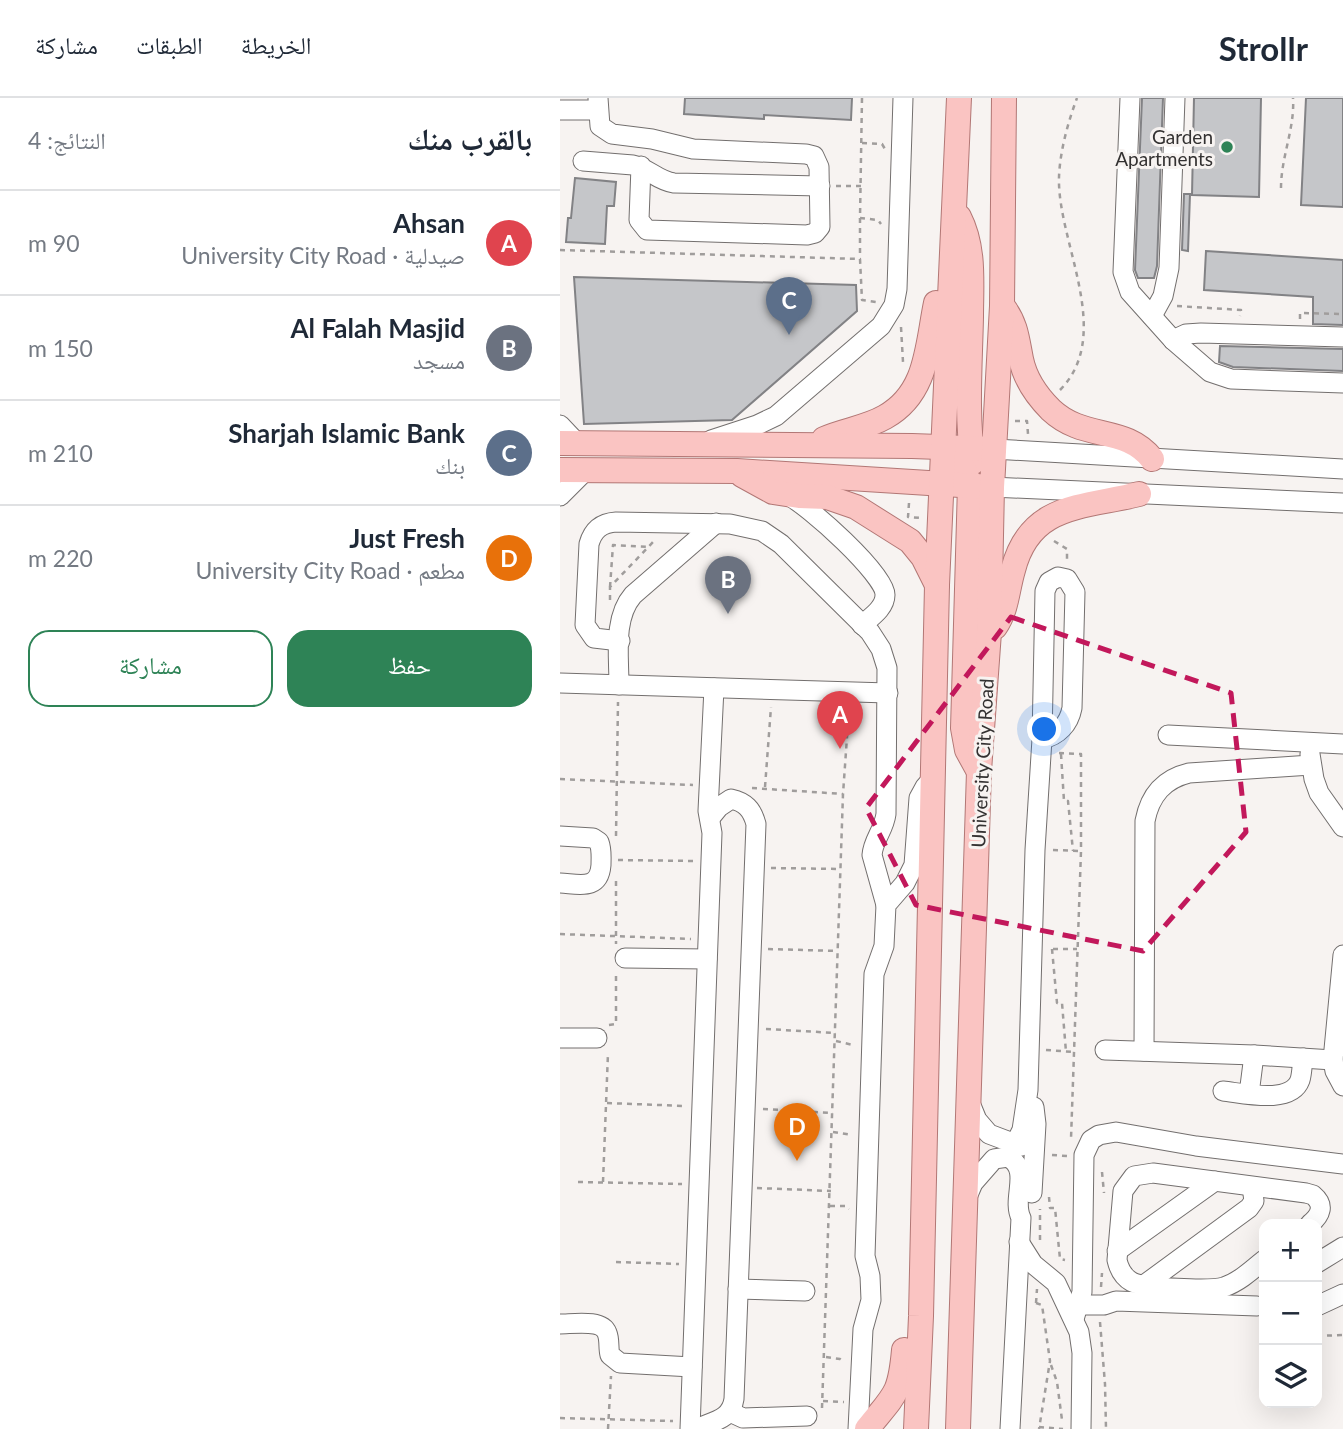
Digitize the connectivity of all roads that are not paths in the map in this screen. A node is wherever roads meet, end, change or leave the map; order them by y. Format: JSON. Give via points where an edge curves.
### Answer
{"nodes":[{"id":1,"x":903,"y":98,"type":"edge"},
{"id":2,"x":959,"y":98,"type":"edge"},
{"id":3,"x":1004,"y":98,"type":"edge"},
{"id":4,"x":1129,"y":98,"type":"edge"},
{"id":5,"x":1175,"y":98,"type":"edge"},
{"id":6,"x":598,"y":104,"type":"edge"},
{"id":7,"x":560,"y":110,"type":"edge"},
{"id":8,"x":583,"y":161,"type":"dead end"},
{"id":9,"x":640,"y":166,"type":"junction"},
{"id":10,"x":820,"y":186,"type":"junction"},
{"id":11,"x":955,"y":209,"type":"junction"},
{"id":12,"x":950,"y":279,"type":"junction"},
{"id":13,"x":1002,"y":306,"type":"junction"},
{"id":14,"x":1156,"y":311,"type":"junction"},
{"id":15,"x":1343,"y":337,"type":"edge"},
{"id":16,"x":1173,"y":340,"type":"junction"},
{"id":17,"x":1343,"y":383,"type":"edge"},
{"id":18,"x":560,"y":425,"type":"edge"},
{"id":19,"x":569,"y":443,"type":"edge"},
{"id":20,"x":695,"y":445,"type":"junction"},
{"id":21,"x":812,"y":446,"type":"junction"},
{"id":22,"x":944,"y":447,"type":"junction"},
{"id":23,"x":983,"y":449,"type":"junction"},
{"id":24,"x":1152,"y":458,"type":"junction"},
{"id":25,"x":1343,"y":469,"type":"edge"},
{"id":26,"x":560,"y":470,"type":"edge"},
{"id":27,"x":585,"y":471,"type":"junction"},
{"id":28,"x":737,"y":471,"type":"junction"},
{"id":29,"x":943,"y":483,"type":"junction"},
{"id":30,"x":981,"y":486,"type":"junction"},
{"id":31,"x":1139,"y":494,"type":"junction"},
{"id":32,"x":786,"y":495,"type":"junction"},
{"id":33,"x":560,"y":496,"type":"edge"},
{"id":34,"x":1343,"y":503,"type":"edge"},
{"id":35,"x":716,"y":523,"type":"junction"},
{"id":36,"x":937,"y":585,"type":"junction"},
{"id":37,"x":862,"y":625,"type":"junction"},
{"id":38,"x":989,"y":632,"type":"junction"},
{"id":39,"x":620,"y":641,"type":"junction"},
{"id":40,"x":560,"y":683,"type":"edge"},
{"id":41,"x":619,"y":685,"type":"junction"},
{"id":42,"x":714,"y":688,"type":"junction"},
{"id":43,"x":888,"y":693,"type":"junction"},
{"id":44,"x":1168,"y":736,"type":"dead end"},
{"id":45,"x":1309,"y":742,"type":"junction"},
{"id":46,"x":1343,"y":744,"type":"edge"},
{"id":47,"x":1042,"y":746,"type":"junction"},
{"id":48,"x":1311,"y":765,"type":"junction"},
{"id":49,"x":979,"y":771,"type":"junction"},
{"id":50,"x":933,"y":778,"type":"junction"},
{"id":51,"x":709,"y":785,"type":"junction"},
{"id":52,"x":731,"y":799,"type":"junction"},
{"id":53,"x":710,"y":818,"type":"junction"},
{"id":54,"x":1343,"y":827,"type":"edge"},
{"id":55,"x":560,"y":836,"type":"edge"},
{"id":56,"x":874,"y":862,"type":"junction"},
{"id":57,"x":911,"y":873,"type":"junction"},
{"id":58,"x":560,"y":883,"type":"edge"},
{"id":59,"x":886,"y":905,"type":"junction"},
{"id":60,"x":708,"y":949,"type":"junction"},
{"id":61,"x":619,"y":956,"type":"road end"},
{"id":62,"x":1343,"y":956,"type":"edge"},
{"id":63,"x":560,"y":1038,"type":"edge"},
{"id":64,"x":604,"y":1040,"type":"road end"},
{"id":65,"x":1105,"y":1050,"type":"dead end"},
{"id":66,"x":1144,"y":1051,"type":"junction"},
{"id":67,"x":1254,"y":1055,"type":"junction"},
{"id":68,"x":1303,"y":1058,"type":"junction"},
{"id":69,"x":1333,"y":1059,"type":"junction"},
{"id":70,"x":1343,"y":1086,"type":"edge"},
{"id":71,"x":1028,"y":1090,"type":"junction"},
{"id":72,"x":1223,"y":1091,"type":"dead end"},
{"id":73,"x":1249,"y":1094,"type":"junction"},
{"id":74,"x":969,"y":1101,"type":"junction"},
{"id":75,"x":1011,"y":1143,"type":"junction"},
{"id":76,"x":1190,"y":1145,"type":"junction"},
{"id":77,"x":1040,"y":1157,"type":"junction"},
{"id":78,"x":1343,"y":1164,"type":"edge"},
{"id":79,"x":1188,"y":1177,"type":"junction"},
{"id":80,"x":1215,"y":1181,"type":"junction"},
{"id":81,"x":1252,"y":1187,"type":"junction"},
{"id":82,"x":966,"y":1198,"type":"junction"},
{"id":83,"x":1021,"y":1219,"type":"junction"},
{"id":84,"x":1315,"y":1219,"type":"edge"},
{"id":85,"x":1020,"y":1242,"type":"junction"},
{"id":86,"x":1343,"y":1247,"type":"edge"},
{"id":87,"x":1117,"y":1251,"type":"junction"},
{"id":88,"x":1322,"y":1260,"type":"edge"},
{"id":89,"x":1259,"y":1264,"type":"edge"},
{"id":90,"x":1039,"y":1269,"type":"junction"},
{"id":91,"x":1144,"y":1285,"type":"junction"},
{"id":92,"x":738,"y":1289,"type":"junction"},
{"id":93,"x":805,"y":1291,"type":"dead end"},
{"id":94,"x":1343,"y":1294,"type":"edge"},
{"id":95,"x":1016,"y":1295,"type":"junction"},
{"id":96,"x":1092,"y":1303,"type":"junction"},
{"id":97,"x":1259,"y":1303,"type":"edge"},
{"id":98,"x":1322,"y":1304,"type":"edge"},
{"id":99,"x":921,"y":1316,"type":"junction"},
{"id":100,"x":560,"y":1324,"type":"edge"},
{"id":101,"x":692,"y":1367,"type":"junction"},
{"id":102,"x":1081,"y":1405,"type":"junction"},
{"id":103,"x":814,"y":1413,"type":"road end"},
{"id":104,"x":724,"y":1417,"type":"junction"},
{"id":105,"x":692,"y":1421,"type":"edge"},
{"id":106,"x":960,"y":1427,"type":"edge"},
{"id":107,"x":858,"y":1429,"type":"edge"},
{"id":108,"x":867,"y":1429,"type":"edge"},
{"id":109,"x":916,"y":1429,"type":"edge"},
{"id":110,"x":1010,"y":1429,"type":"edge"},
{"id":111,"x":1081,"y":1429,"type":"edge"},
{"id":112,"x":1095,"y":1429,"type":"edge"}],
"edges":[{"from":1,"to":20,"type":"street","via":[[894,305],[881,326],[776,416]]},
{"from":2,"to":11,"type":"main road"},
{"from":3,"to":13,"type":"main road","name":"University City Road"},
{"from":4,"to":14,"type":"street","via":[[1123,272],[1130,292]]},
{"from":5,"to":14,"type":"street","via":[[1169,268]]},
{"from":6,"to":7,"type":"street"},
{"from":6,"to":10,"type":"street","via":[[600,126],[612,134],[693,149],[810,154],[819,163]]},
{"from":8,"to":9,"type":"street"},
{"from":9,"to":10,"type":"street","via":[[674,183]]},
{"from":9,"to":10,"type":"street","via":[[639,220],[651,232],[811,235],[820,227]]},
{"from":11,"to":12,"type":"main road"},
{"from":11,"to":23,"type":"main road","via":[[971,261]]},
{"from":12,"to":21,"type":"main road","via":[[936,301],[927,360],[912,392],[885,417]]},
{"from":12,"to":22,"type":"main road"},
{"from":13,"to":23,"type":"main road","name":"University City Road"},
{"from":13,"to":24,"type":"main road","via":[[1016,329],[1025,372],[1045,404],[1074,426],[1129,440]]},
{"from":14,"to":16,"type":"street"},
{"from":15,"to":16,"type":"street","via":[[1193,333]]},
{"from":16,"to":17,"type":"street","via":[[1200,366],[1220,377]]},
{"from":18,"to":19,"type":"street"},
{"from":19,"to":20,"type":"main road"},
{"from":20,"to":21,"type":"main road"},
{"from":21,"to":22,"type":"main road"},
{"from":22,"to":23,"type":"main road"},
{"from":22,"to":29,"type":"main road"},
{"from":22,"to":30,"type":"main road"},
{"from":23,"to":24,"type":"street"},
{"from":23,"to":30,"type":"main road","name":"University City Road"},
{"from":24,"to":25,"type":"street"},
{"from":26,"to":27,"type":"main road"},
{"from":27,"to":28,"type":"main road"},
{"from":27,"to":33,"type":"street"},
{"from":28,"to":29,"type":"main road"},
{"from":28,"to":32,"type":"main road","via":[[761,487]]},
{"from":29,"to":30,"type":"main road"},
{"from":29,"to":36,"type":"main road"},
{"from":30,"to":31,"type":"street"},
{"from":30,"to":38,"type":"main road","name":"University City Road"},
{"from":30,"to":49,"type":"main road","via":[[963,727],[967,750]]},
{"from":31,"to":34,"type":"street"},
{"from":31,"to":38,"type":"main road","via":[[1081,505],[1036,525],[1021,547],[1004,612]]},
{"from":32,"to":36,"type":"main road","via":[[837,499],[882,523],[917,548]]},
{"from":32,"to":37,"type":"street","via":[[809,508],[884,586],[881,607]]},
{"from":35,"to":37,"type":"street","via":[[751,527],[772,536]]},
{"from":35,"to":39,"type":"street","via":[[628,601],[621,614]]},
{"from":35,"to":39,"type":"street","via":[[616,522],[595,530],[589,544],[585,625],[594,638]]},
{"from":36,"to":50,"type":"main road"},
{"from":37,"to":43,"type":"street","via":[[885,658]]},
{"from":38,"to":49,"type":"main road","name":"University City Road"},
{"from":39,"to":41,"type":"street"},
{"from":40,"to":41,"type":"street"},
{"from":41,"to":42,"type":"street"},
{"from":42,"to":43,"type":"street"},
{"from":42,"to":51,"type":"street"},
{"from":43,"to":56,"type":"street","via":[[886,814],[873,847]]},
{"from":44,"to":45,"type":"street"},
{"from":45,"to":46,"type":"street"},
{"from":45,"to":48,"type":"street"},
{"from":47,"to":47,"type":"street","via":[[1062,728],[1072,708],[1075,592],[1063,578],[1049,582],[1045,591]]},
{"from":47,"to":71,"type":"street"},
{"from":48,"to":54,"type":"street","via":[[1319,793]]},
{"from":48,"to":66,"type":"street","via":[[1180,775],[1163,785],[1151,801],[1145,821]]},
{"from":49,"to":74,"type":"main road","name":"University City Road"},
{"from":50,"to":57,"type":"street","via":[[919,798],[917,850]]},
{"from":50,"to":99,"type":"main road"},
{"from":51,"to":52,"type":"street","via":[[722,789]]},
{"from":51,"to":53,"type":"street"},
{"from":52,"to":53,"type":"street"},
{"from":52,"to":92,"type":"street","via":[[745,804],[756,824]]},
{"from":53,"to":60,"type":"street"},
{"from":55,"to":58,"type":"street","via":[[597,839],[608,860],[593,883]]},
{"from":56,"to":57,"type":"street","via":[[895,876]]},
{"from":56,"to":59,"type":"street"},
{"from":57,"to":59,"type":"street"},
{"from":59,"to":107,"type":"street","via":[[884,946],[873,981],[865,1249],[871,1300],[863,1329]]},
{"from":60,"to":61,"type":"street"},
{"from":60,"to":101,"type":"street"},
{"from":62,"to":69,"type":"street"},
{"from":63,"to":64,"type":"street"},
{"from":65,"to":66,"type":"street"},
{"from":66,"to":67,"type":"street"},
{"from":67,"to":68,"type":"street"},
{"from":67,"to":73,"type":"street"},
{"from":68,"to":69,"type":"street"},
{"from":68,"to":73,"type":"street","via":[[1300,1079],[1288,1093]]},
{"from":69,"to":70,"type":"street"},
{"from":71,"to":75,"type":"street","via":[[1022,1130]]},
{"from":71,"to":77,"type":"street"},
{"from":72,"to":73,"type":"street"},
{"from":74,"to":75,"type":"street","via":[[982,1128]]},
{"from":74,"to":82,"type":"main road","name":"University City Road"},
{"from":75,"to":77,"type":"street"},
{"from":76,"to":78,"type":"street"},
{"from":76,"to":79,"type":"street"},
{"from":76,"to":96,"type":"street","via":[[1116,1132],[1091,1140],[1084,1155]]},
{"from":77,"to":83,"type":"street","via":[[1028,1209]]},
{"from":79,"to":80,"type":"street"},
{"from":79,"to":87,"type":"street","via":[[1143,1173],[1127,1182]]},
{"from":80,"to":81,"type":"street"},
{"from":80,"to":87,"type":"street"},
{"from":81,"to":84,"type":"street","via":[[1312,1195],[1321,1206]]},
{"from":81,"to":91,"type":"street","via":[[1250,1208]]},
{"from":82,"to":83,"type":"street","via":[[982,1170],[994,1159],[1008,1157],[1020,1172]]},
{"from":82,"to":106,"type":"main road","name":"University City Road"},
{"from":83,"to":85,"type":"street"},
{"from":85,"to":90,"type":"street"},
{"from":85,"to":95,"type":"street"},
{"from":86,"to":88,"type":"street"},
{"from":87,"to":91,"type":"street","via":[[1124,1276]]},
{"from":89,"to":91,"type":"street","via":[[1216,1289]]},
{"from":90,"to":95,"type":"street","via":[[1026,1278]]},
{"from":90,"to":96,"type":"street"},
{"from":92,"to":93,"type":"street"},
{"from":92,"to":104,"type":"street","via":[[734,1399]]},
{"from":94,"to":98,"type":"street"},
{"from":95,"to":110,"type":"street"},
{"from":96,"to":97,"type":"street"},
{"from":96,"to":102,"type":"street","via":[[1079,1332]]},
{"from":99,"to":108,"type":"main road","via":[[905,1343],[896,1393]]},
{"from":99,"to":109,"type":"main road"},
{"from":100,"to":101,"type":"street","via":[[603,1327],[612,1359],[620,1363]]},
{"from":101,"to":105,"type":"street"},
{"from":102,"to":111,"type":"street"},
{"from":102,"to":112,"type":"street"},
{"from":103,"to":104,"type":"street"},
{"from":104,"to":105,"type":"street","via":[[704,1414]]}]}
